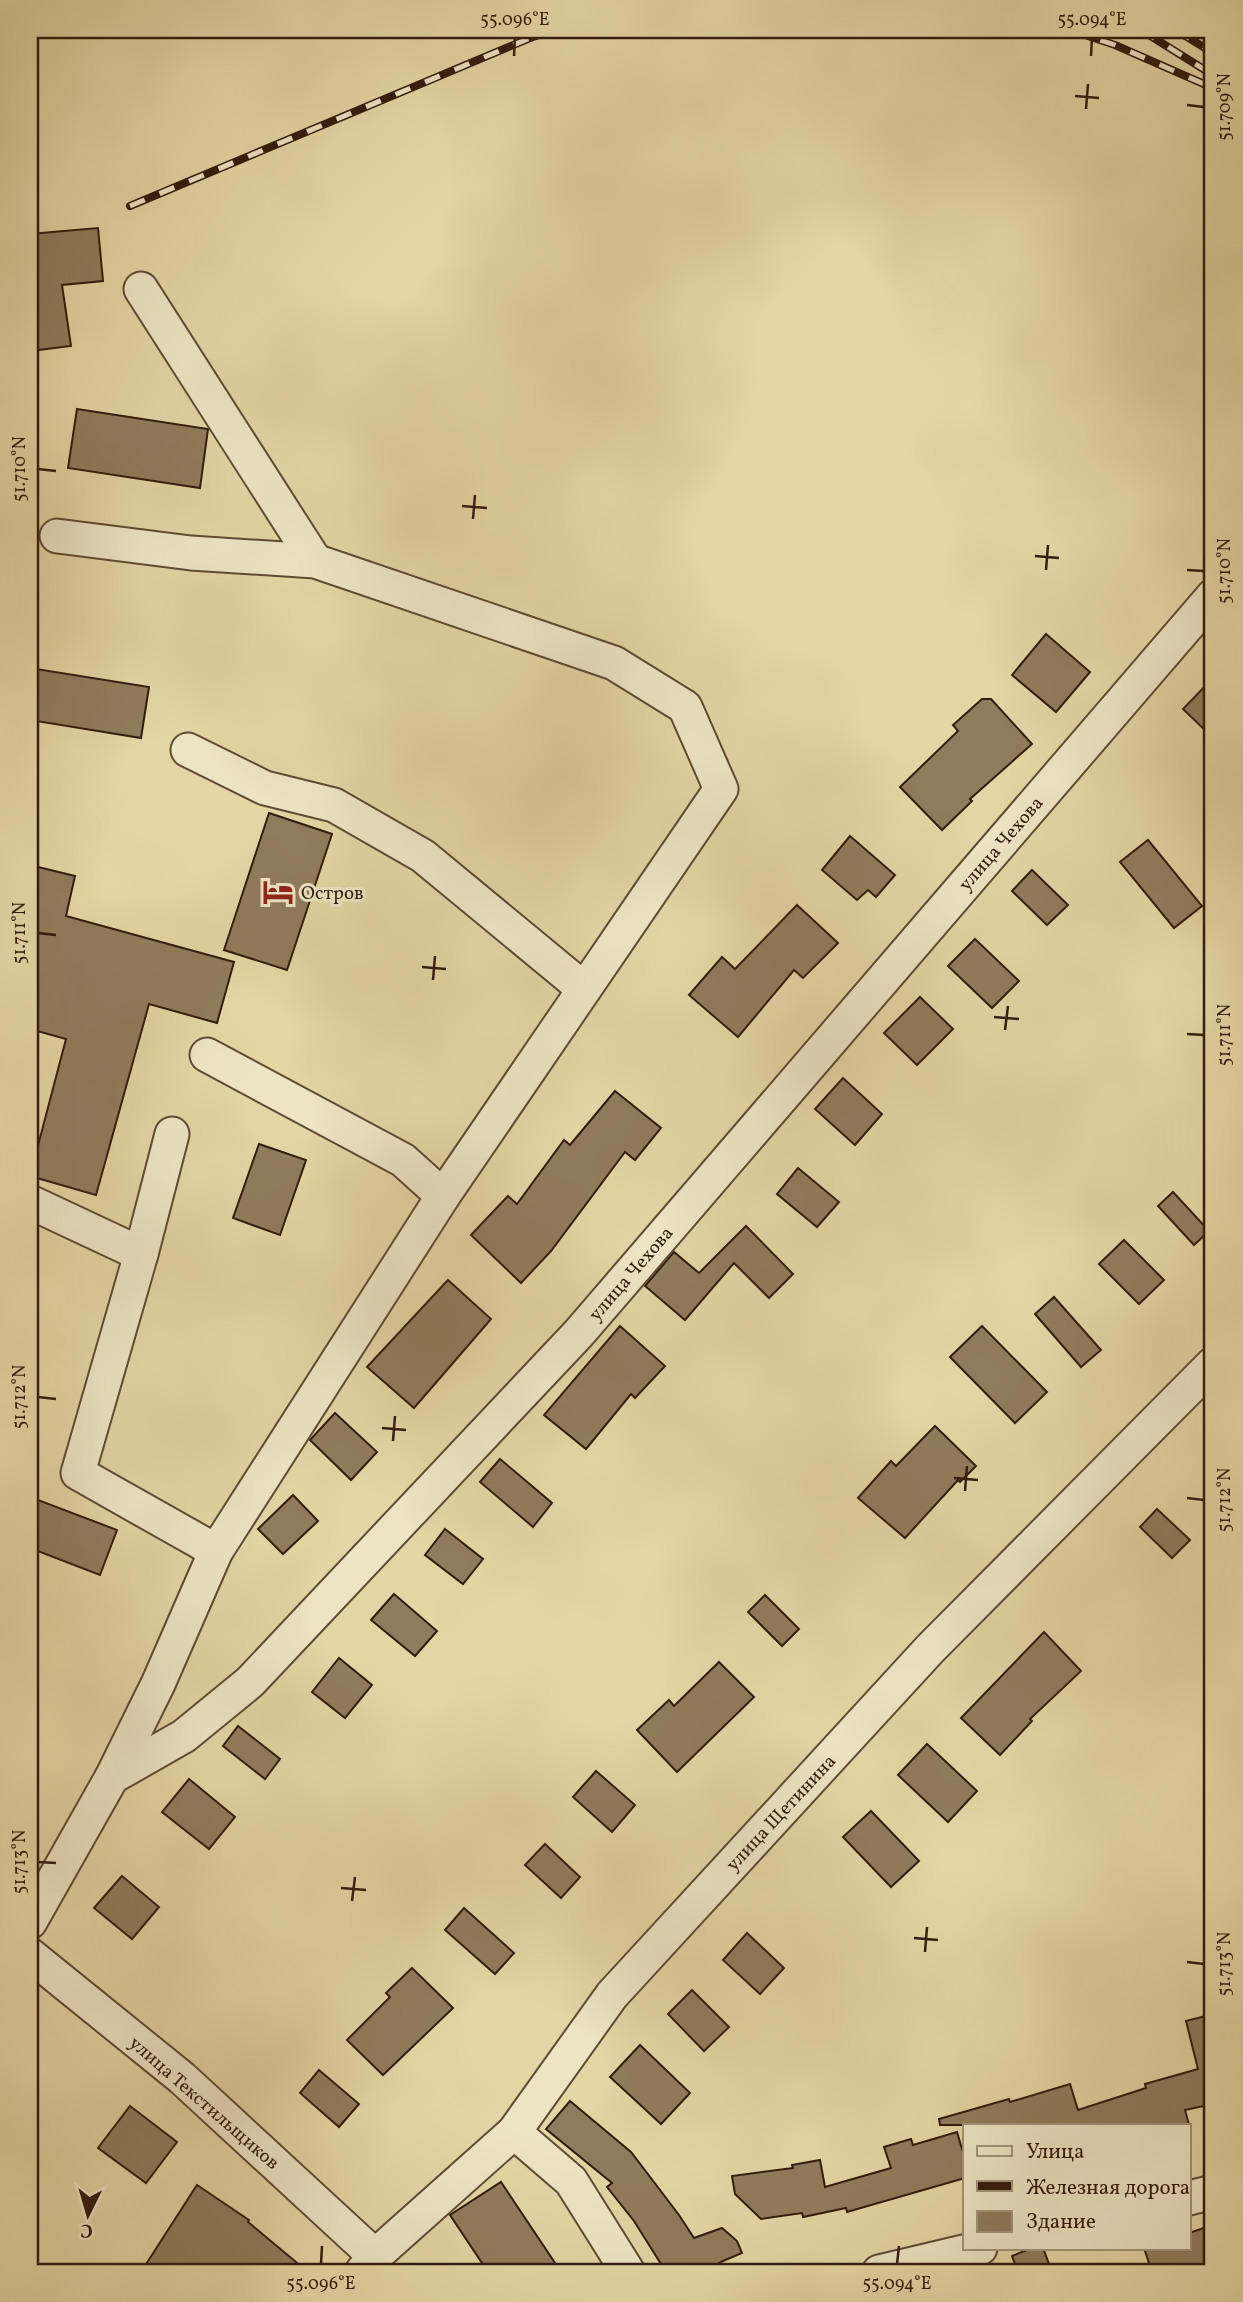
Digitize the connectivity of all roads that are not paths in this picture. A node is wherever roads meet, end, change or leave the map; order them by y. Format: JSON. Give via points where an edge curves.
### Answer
{"nodes":[{"id":1,"x":141,"y":289,"type":"dead end"},
{"id":2,"x":57,"y":536,"type":"dead end"},
{"id":3,"x":315,"y":561,"type":"junction"},
{"id":4,"x":1213,"y":596,"type":"edge"},
{"id":5,"x":188,"y":750,"type":"dead end"},
{"id":6,"x":584,"y":989,"type":"junction"},
{"id":7,"x":207,"y":1055,"type":"dead end"},
{"id":8,"x":172,"y":1134,"type":"dead end"},
{"id":9,"x":443,"y":1196,"type":"junction"},
{"id":10,"x":30,"y":1202,"type":"edge"},
{"id":11,"x":141,"y":1254,"type":"junction"},
{"id":12,"x":1213,"y":1364,"type":"edge"},
{"id":13,"x":216,"y":1551,"type":"junction"},
{"id":14,"x":112,"y":1777,"type":"junction"},
{"id":15,"x":30,"y":1922,"type":"edge"},
{"id":16,"x":30,"y":1955,"type":"edge"},
{"id":17,"x":514,"y":2132,"type":"junction"},
{"id":18,"x":1213,"y":2192,"type":"edge"},
{"id":19,"x":1190,"y":2198,"type":"edge"},
{"id":20,"x":972,"y":2250,"type":"edge"},
{"id":21,"x":368,"y":2264,"type":"edge"},
{"id":22,"x":628,"y":2272,"type":"edge"},
{"id":23,"x":879,"y":2272,"type":"edge"}],
"edges":[{"from":1,"to":3,"type":"street"},
{"from":2,"to":3,"type":"street","via":[[191,553]]},
{"from":3,"to":6,"type":"street","via":[[614,663],[685,707],[721,789]]},
{"from":4,"to":14,"type":"street","name":"улица Чехова","via":[[579,1333],[250,1682],[184,1736]]},
{"from":5,"to":6,"type":"street","via":[[265,788],[334,805],[423,856]]},
{"from":6,"to":9,"type":"street"},
{"from":7,"to":9,"type":"street","via":[[403,1160]]},
{"from":8,"to":11,"type":"street"},
{"from":9,"to":13,"type":"street"},
{"from":10,"to":11,"type":"street"},
{"from":11,"to":13,"type":"street","via":[[78,1473]]},
{"from":12,"to":17,"type":"street","name":"улица Щетинина","via":[[930,1649],[611,1995]]},
{"from":13,"to":14,"type":"street"},
{"from":14,"to":15,"type":"street"},
{"from":16,"to":21,"type":"street","name":"улица Текстильщиков","via":[[182,2078]]},
{"from":17,"to":21,"type":"street","name":"улица Щетинина"},
{"from":17,"to":22,"type":"street","via":[[570,2181]]},
{"from":18,"to":19,"type":"street"},
{"from":20,"to":23,"type":"street"}]}
